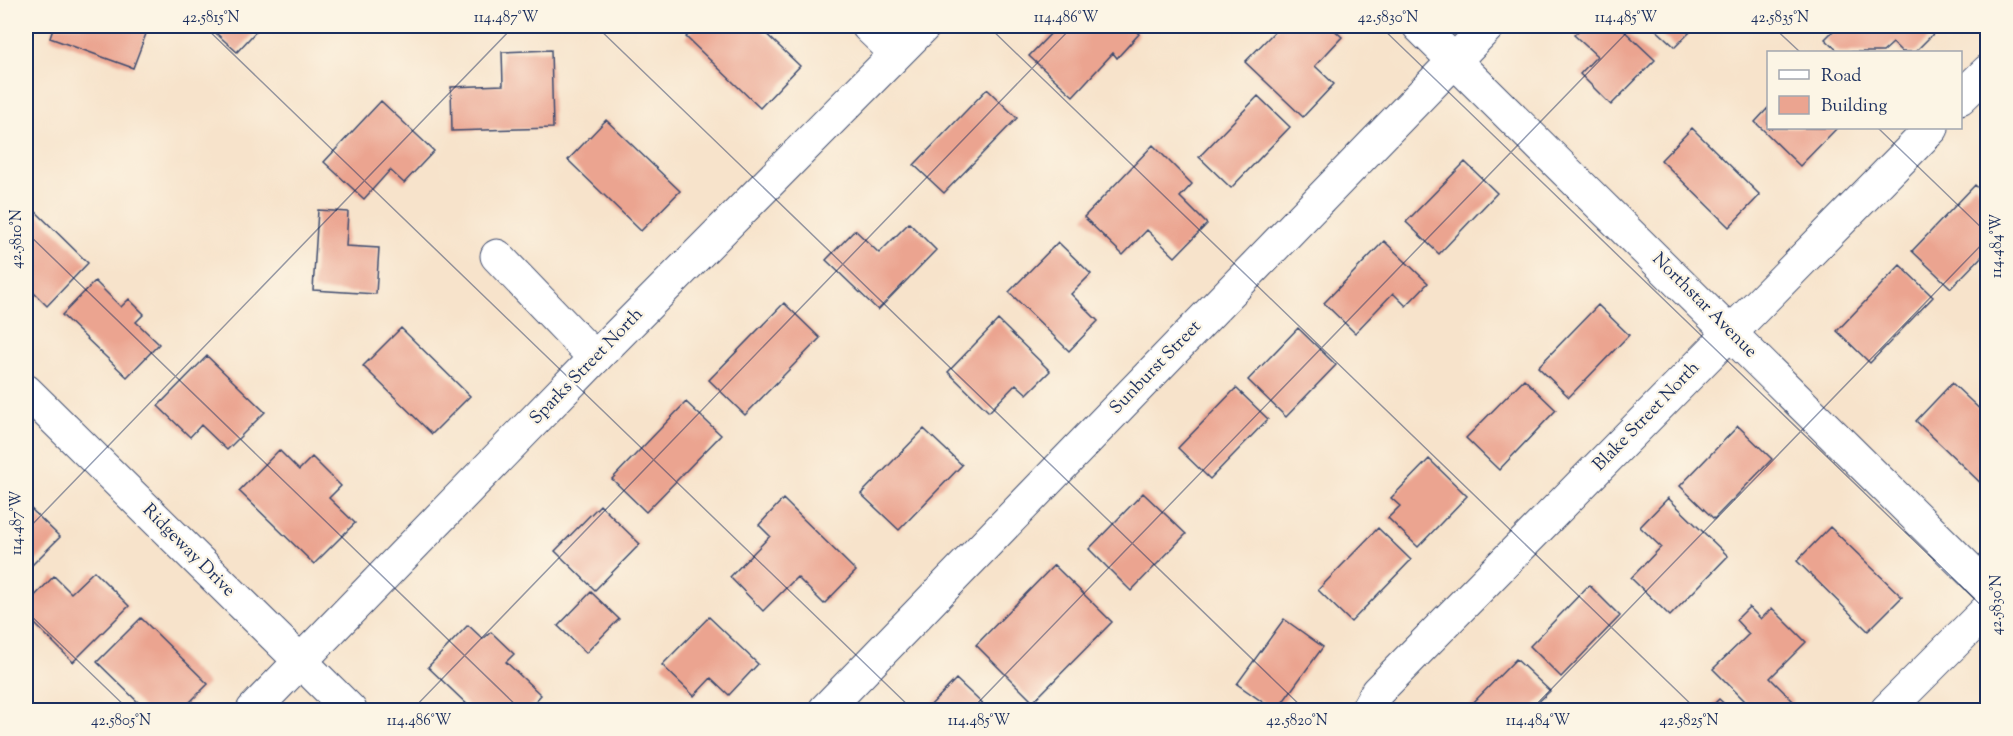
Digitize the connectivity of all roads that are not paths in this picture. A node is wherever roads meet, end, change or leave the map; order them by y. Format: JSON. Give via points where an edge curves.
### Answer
{"nodes":[{"id":1,"x":868,"y":26,"type":"edge"},
{"id":2,"x":924,"y":26,"type":"edge"},
{"id":3,"x":1419,"y":26,"type":"edge"},
{"id":4,"x":1488,"y":26,"type":"edge"},
{"id":5,"x":897,"y":53,"type":"junction"},
{"id":6,"x":1454,"y":60,"type":"junction"},
{"id":7,"x":1988,"y":71,"type":"edge"},
{"id":8,"x":1962,"y":96,"type":"edge"},
{"id":9,"x":1931,"y":129,"type":"edge"},
{"id":10,"x":497,"y":256,"type":"dead end"},
{"id":11,"x":1730,"y":332,"type":"junction"},
{"id":12,"x":595,"y":358,"type":"junction"},
{"id":13,"x":26,"y":391,"type":"edge"},
{"id":14,"x":1988,"y":588,"type":"edge"},
{"id":15,"x":1988,"y":609,"type":"edge"},
{"id":16,"x":301,"y":663,"type":"junction"},
{"id":17,"x":254,"y":711,"type":"edge"},
{"id":18,"x":350,"y":711,"type":"edge"},
{"id":19,"x":825,"y":711,"type":"edge"},
{"id":20,"x":1367,"y":711,"type":"edge"},
{"id":21,"x":1887,"y":711,"type":"edge"}],
"edges":[{"from":1,"to":5,"type":"street"},
{"from":2,"to":5,"type":"street","name":"Sparks Street North"},
{"from":3,"to":6,"type":"street","name":"Northstar Avenue"},
{"from":4,"to":6,"type":"street","name":"Sunburst Street"},
{"from":5,"to":12,"type":"street","name":"Sparks Street North"},
{"from":6,"to":11,"type":"street","name":"Northstar Avenue"},
{"from":6,"to":19,"type":"street","name":"Sunburst Street"},
{"from":7,"to":8,"type":"street"},
{"from":9,"to":11,"type":"street","name":"Blake Street North"},
{"from":10,"to":12,"type":"street"},
{"from":11,"to":14,"type":"street","name":"Northstar Avenue"},
{"from":11,"to":20,"type":"street","name":"Blake Street North","via":[[1377,692]]},
{"from":12,"to":16,"type":"street","name":"Sparks Street North"},
{"from":13,"to":16,"type":"street","name":"Ridgeway Drive"},
{"from":15,"to":21,"type":"street"},
{"from":16,"to":17,"type":"street","name":"Sparks Street North"},
{"from":16,"to":18,"type":"street","name":"Ridgeway Drive"}]}
